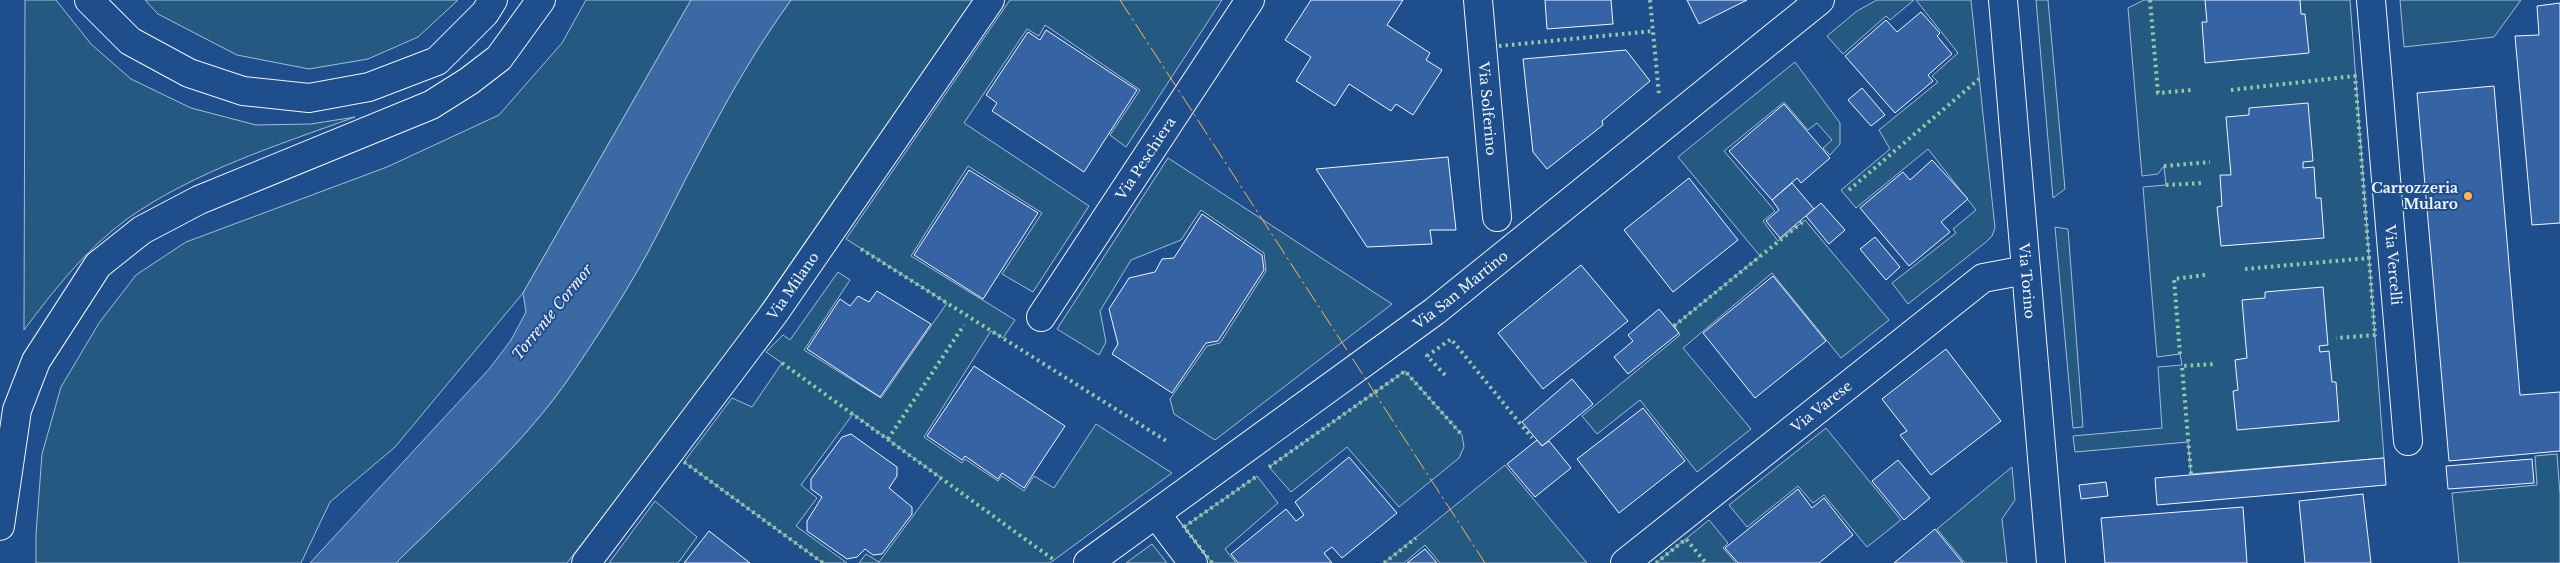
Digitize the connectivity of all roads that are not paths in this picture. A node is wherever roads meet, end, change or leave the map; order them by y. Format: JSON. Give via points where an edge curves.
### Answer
{"nodes":[{"id":1,"x":89,"y":0,"type":"edge"},
{"id":2,"x":493,"y":0,"type":"edge"},
{"id":3,"x":541,"y":0,"type":"edge"},
{"id":4,"x":990,"y":0,"type":"edge"},
{"id":5,"x":1250,"y":0,"type":"edge"},
{"id":6,"x":1478,"y":0,"type":"edge"},
{"id":7,"x":1820,"y":0,"type":"edge"},
{"id":8,"x":2003,"y":0,"type":"edge"},
{"id":9,"x":2371,"y":0,"type":"edge"},
{"id":10,"x":1498,"y":218,"type":"dead end"},
{"id":11,"x":2026,"y":270,"type":"junction"},
{"id":12,"x":1041,"y":317,"type":"dead end"},
{"id":13,"x":2408,"y":441,"type":"dead end"},
{"id":14,"x":1156,"y":514,"type":"junction"},
{"id":15,"x":0,"y":526,"type":"edge"},
{"id":16,"x":586,"y":563,"type":"edge"},
{"id":17,"x":1088,"y":563,"type":"edge"},
{"id":18,"x":1193,"y":563,"type":"edge"},
{"id":19,"x":1625,"y":563,"type":"edge"},
{"id":20,"x":2051,"y":563,"type":"edge"}],
"edges":[{"from":1,"to":2,"type":"main road","via":[[130,41],[189,74],[243,92],[309,98],[369,87],[437,61],[485,13]]},
{"from":3,"to":15,"type":"main road","via":[[499,58],[430,105],[199,200],[142,230],[98,265],[36,361],[17,410]]},
{"from":4,"to":16,"type":"main road","name":"Via Milano","via":[[775,312]]},
{"from":5,"to":12,"type":"main road","name":"Via Peschiera"},
{"from":6,"to":10,"type":"main road","name":"Via Solferino"},
{"from":7,"to":14,"type":"main road","name":"Via San Martino","via":[[1435,312]]},
{"from":8,"to":11,"type":"main road","name":"Via Torino"},
{"from":9,"to":13,"type":"main road","name":"Via Vercelli"},
{"from":11,"to":19,"type":"main road","name":"Via Varese","via":[[1983,278]]},
{"from":11,"to":20,"type":"main road","name":"Via Torino"},
{"from":14,"to":17,"type":"main road","name":"Via San Martino"},
{"from":14,"to":18,"type":"main road"}]}
